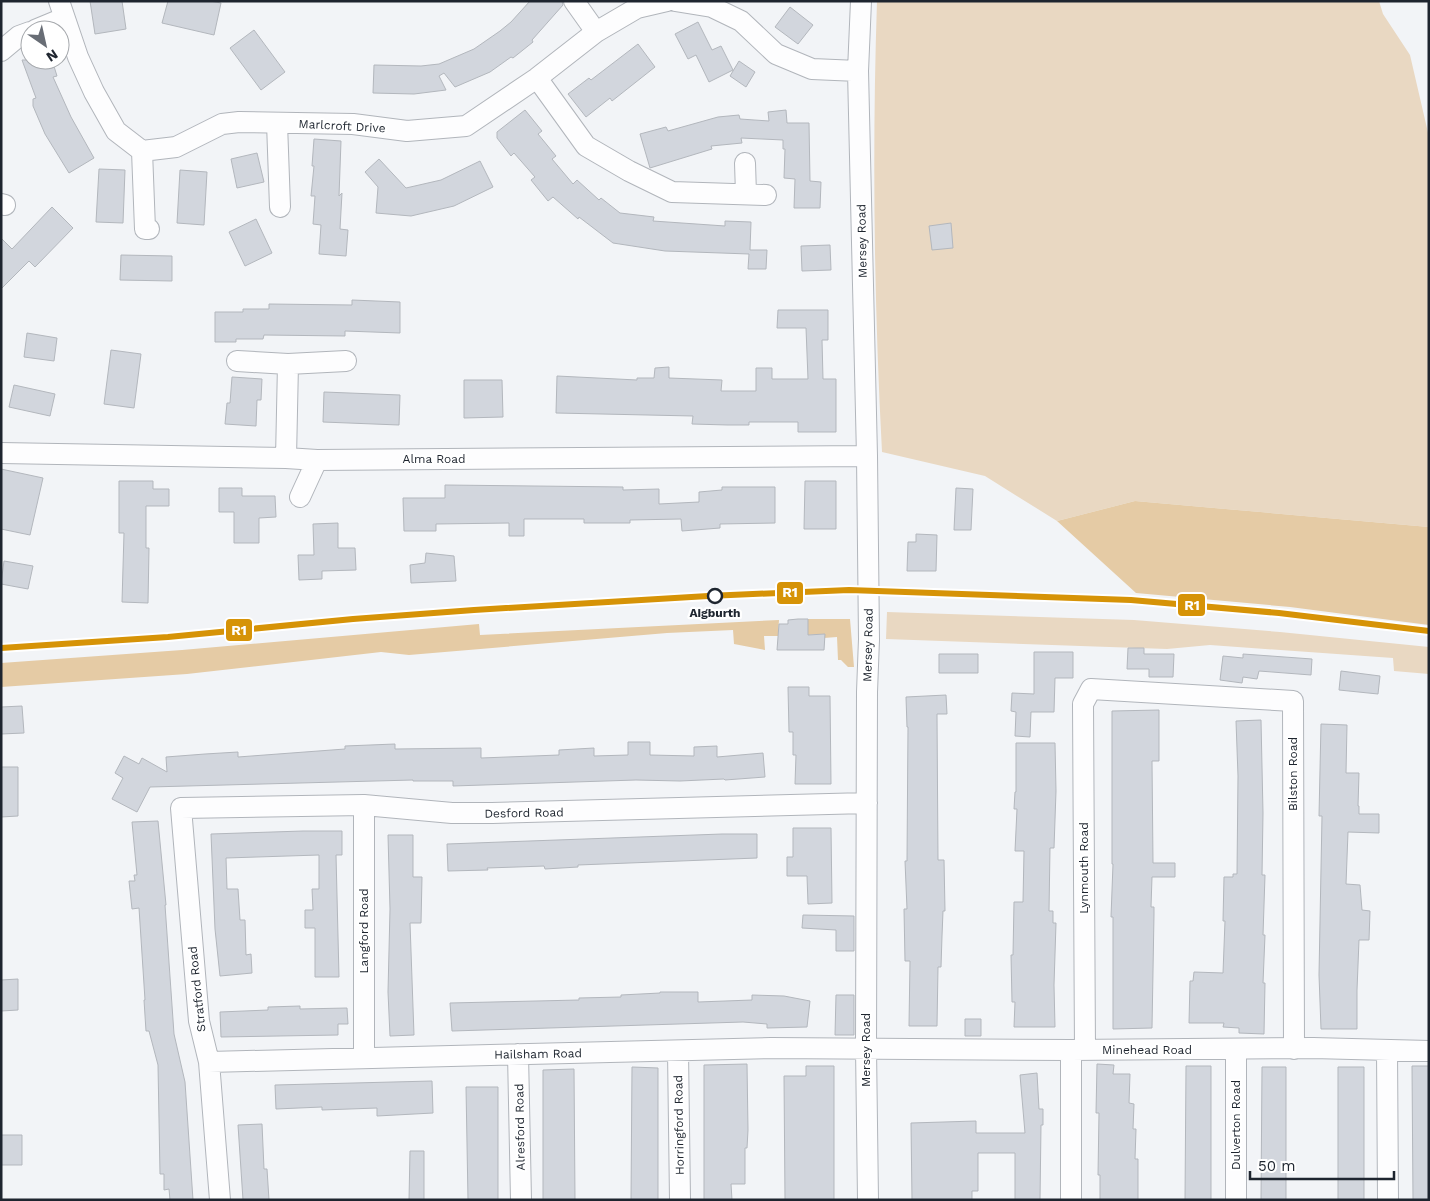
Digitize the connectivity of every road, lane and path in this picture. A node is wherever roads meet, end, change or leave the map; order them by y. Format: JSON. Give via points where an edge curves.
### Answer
{"nodes":[{"id":1,"x":574,"y":1,"type":"edge"},
{"id":2,"x":667,"y":1,"type":"edge"},
{"id":3,"x":675,"y":1,"type":"edge"},
{"id":4,"x":861,"y":1,"type":"edge"},
{"id":5,"x":62,"y":10,"type":"edge"},
{"id":6,"x":48,"y":20,"type":"edge"},
{"id":7,"x":596,"y":32,"type":"junction"},
{"id":8,"x":20,"y":36,"type":"edge"},
{"id":9,"x":1,"y":51,"type":"edge"},
{"id":10,"x":858,"y":71,"type":"junction"},
{"id":11,"x":537,"y":78,"type":"junction"},
{"id":12,"x":277,"y":123,"type":"junction"},
{"id":13,"x":142,"y":150,"type":"junction"},
{"id":14,"x":745,"y":163,"type":"dead end"},
{"id":15,"x":746,"y":194,"type":"junction"},
{"id":16,"x":766,"y":195,"type":"dead end"},
{"id":17,"x":280,"y":207,"type":"dead end"},
{"id":18,"x":149,"y":229,"type":"dead end"},
{"id":19,"x":237,"y":361,"type":"dead end"},
{"id":20,"x":346,"y":361,"type":"dead end"},
{"id":21,"x":288,"y":364,"type":"junction"},
{"id":22,"x":1,"y":453,"type":"edge"},
{"id":23,"x":867,"y":456,"type":"junction"},
{"id":24,"x":286,"y":458,"type":"junction"},
{"id":25,"x":317,"y":460,"type":"junction"},
{"id":26,"x":300,"y":497,"type":"dead end"},
{"id":27,"x":1091,"y":689,"type":"joint"},
{"id":28,"x":867,"y":803,"type":"junction"},
{"id":29,"x":364,"y":804,"type":"junction"},
{"id":30,"x":180,"y":808,"type":"joint"},
{"id":31,"x":866,"y":1048,"type":"junction"},
{"id":32,"x":1236,"y":1049,"type":"junction"},
{"id":33,"x":1294,"y":1049,"type":"junction"},
{"id":34,"x":1078,"y":1050,"type":"junction"},
{"id":35,"x":1387,"y":1050,"type":"junction"},
{"id":36,"x":678,"y":1051,"type":"junction"},
{"id":37,"x":1429,"y":1051,"type":"edge"},
{"id":38,"x":518,"y":1054,"type":"junction"},
{"id":39,"x":364,"y":1057,"type":"junction"},
{"id":40,"x":209,"y":1062,"type":"junction"},
{"id":41,"x":220,"y":1200,"type":"edge"},
{"id":42,"x":521,"y":1200,"type":"edge"},
{"id":43,"x":680,"y":1200,"type":"edge"},
{"id":44,"x":868,"y":1200,"type":"edge"},
{"id":45,"x":1071,"y":1200,"type":"edge"},
{"id":46,"x":1236,"y":1200,"type":"edge"},
{"id":47,"x":1388,"y":1200,"type":"edge"}],
"edges":[{"from":1,"to":7,"type":"street"},
{"from":2,"to":7,"type":"street","name":"Marlcroft Drive","via":[[637,8]]},
{"from":3,"to":10,"type":"street","via":[[712,8],[741,21],[776,54],[812,69]]},
{"from":4,"to":10,"type":"street","name":"Mersey Road"},
{"from":5,"to":6,"type":"street"},
{"from":5,"to":13,"type":"street","via":[[78,57],[116,131]]},
{"from":7,"to":11,"type":"street","name":"Marlcroft Drive"},
{"from":8,"to":9,"type":"street"},
{"from":10,"to":23,"type":"street","name":"Mersey Road"},
{"from":11,"to":12,"type":"street","name":"Marlcroft Drive","via":[[466,126],[407,130],[353,124]]},
{"from":11,"to":15,"type":"street","via":[[586,146],[629,171],[672,192]]},
{"from":12,"to":13,"type":"street","name":"Marlcroft Drive","via":[[222,124],[176,147]]},
{"from":12,"to":17,"type":"street"},
{"from":13,"to":18,"type":"street","via":[[144,229]]},
{"from":14,"to":15,"type":"street"},
{"from":15,"to":16,"type":"street"},
{"from":19,"to":21,"type":"street"},
{"from":20,"to":21,"type":"street"},
{"from":21,"to":24,"type":"street"},
{"from":22,"to":24,"type":"street","name":"Alma Road"},
{"from":23,"to":25,"type":"street","name":"Alma Road"},
{"from":23,"to":28,"type":"street","name":"Mersey Road"},
{"from":24,"to":25,"type":"street","name":"Alma Road"},
{"from":25,"to":26,"type":"street"},
{"from":27,"to":33,"type":"street","name":"Bilston Road","via":[[1292,701]]},
{"from":27,"to":34,"type":"street","name":"Lynmouth Road","via":[[1083,704]]},
{"from":28,"to":29,"type":"street","name":"Desford Road","via":[[492,814]]},
{"from":28,"to":31,"type":"street","name":"Mersey Road"},
{"from":29,"to":30,"type":"street","name":"Desford Road"},
{"from":29,"to":39,"type":"street","name":"Langford Road"},
{"from":30,"to":40,"type":"street","name":"Stratford Road","via":[[199,1021]]},
{"from":31,"to":34,"type":"street","name":"Minehead Road"},
{"from":31,"to":36,"type":"street","name":"Hailsham Road"},
{"from":31,"to":44,"type":"street","name":"Mersey Road"},
{"from":32,"to":33,"type":"street","name":"Minehead Road"},
{"from":32,"to":34,"type":"street","name":"Minehead Road"},
{"from":32,"to":46,"type":"street","name":"Dulverton Road"},
{"from":33,"to":35,"type":"street","name":"Minehead Road"},
{"from":34,"to":45,"type":"street","name":"Lynmouth Road"},
{"from":35,"to":37,"type":"street","name":"Minehead Road"},
{"from":35,"to":47,"type":"street"},
{"from":36,"to":38,"type":"street","name":"Hailsham Road"},
{"from":36,"to":43,"type":"street","name":"Horringford Road"},
{"from":38,"to":39,"type":"street","name":"Hailsham Road"},
{"from":38,"to":42,"type":"street","name":"Alresford Road"},
{"from":39,"to":40,"type":"street","name":"Hailsham Road"},
{"from":40,"to":41,"type":"street","name":"Stratford Road"}]}
